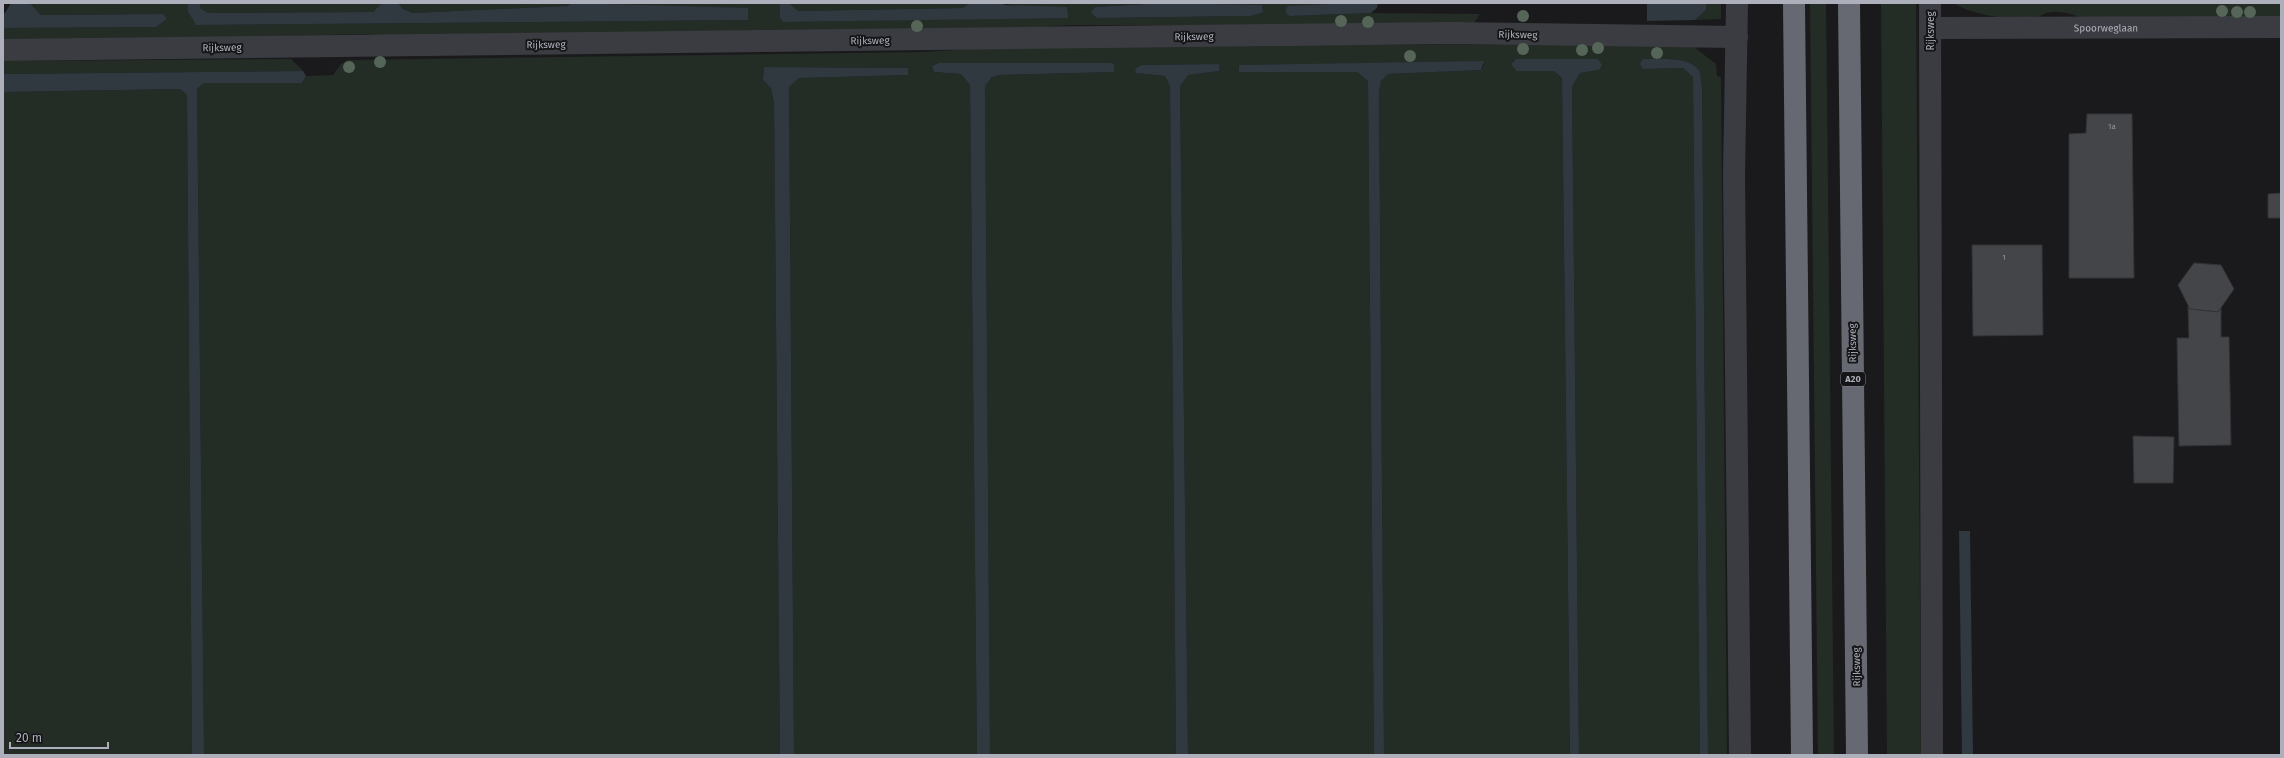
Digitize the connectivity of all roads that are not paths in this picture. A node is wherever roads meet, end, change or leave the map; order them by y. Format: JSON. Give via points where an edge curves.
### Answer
{"nodes":[{"id":1,"x":1737,"y":3,"type":"edge"},
{"id":2,"x":1794,"y":3,"type":"edge"},
{"id":3,"x":1849,"y":3,"type":"edge"},
{"id":4,"x":1930,"y":3,"type":"edge"},
{"id":5,"x":2281,"y":27,"type":"edge"},
{"id":6,"x":1930,"y":28,"type":"junction"},
{"id":7,"x":1737,"y":37,"type":"junction"},
{"id":8,"x":3,"y":50,"type":"edge"},
{"id":9,"x":1740,"y":755,"type":"edge"},
{"id":10,"x":1802,"y":755,"type":"edge"},
{"id":11,"x":1857,"y":755,"type":"edge"},
{"id":12,"x":1932,"y":755,"type":"edge"}],
"edges":[{"from":1,"to":7,"type":"street"},
{"from":2,"to":10,"type":"highway"},
{"from":3,"to":11,"type":"highway","name":"Rijksweg","number":"A20"},
{"from":4,"to":6,"type":"street","name":"Rijksweg"},
{"from":5,"to":6,"type":"street","name":"Spoorweglaan"},
{"from":6,"to":12,"type":"street","name":"Rijksweg"},
{"from":7,"to":8,"type":"street","name":"Rijksweg","via":[[1451,33]]},
{"from":7,"to":9,"type":"street","via":[[1734,183]]}]}
